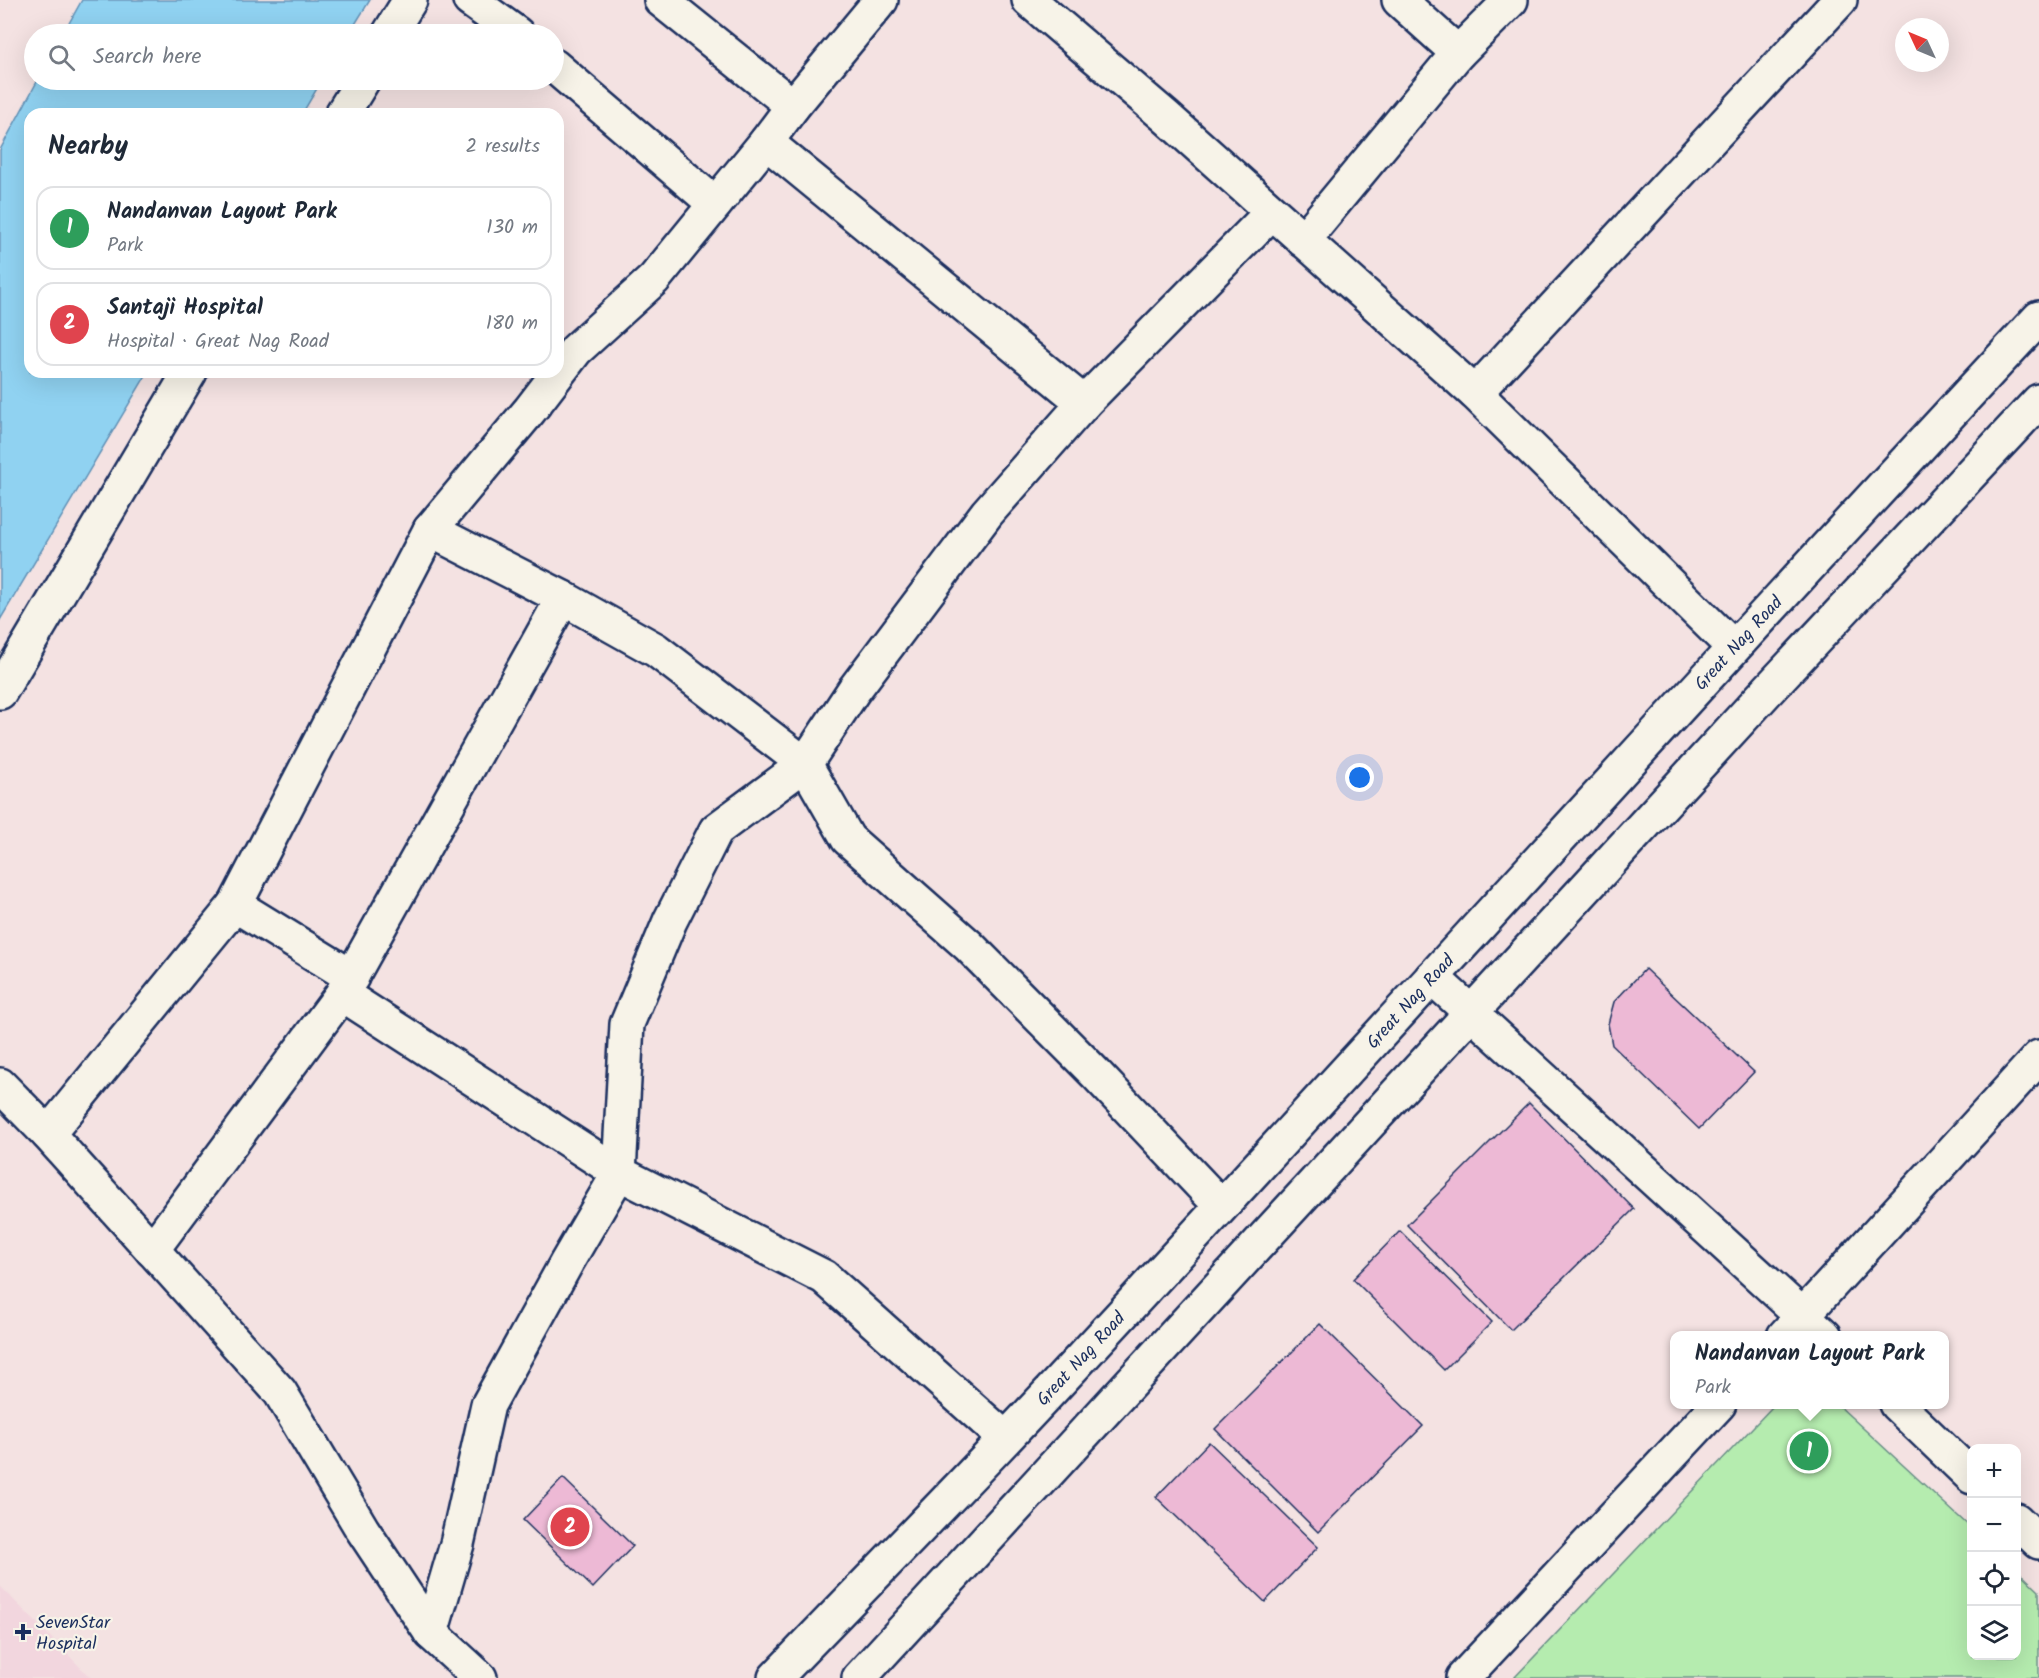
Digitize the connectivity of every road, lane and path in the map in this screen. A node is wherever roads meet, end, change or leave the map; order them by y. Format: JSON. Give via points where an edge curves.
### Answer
{"nodes":[{"id":1,"x":410,"y":0,"type":"edge"},
{"id":2,"x":471,"y":0,"type":"edge"},
{"id":3,"x":661,"y":0,"type":"edge"},
{"id":4,"x":881,"y":0,"type":"edge"},
{"id":5,"x":1029,"y":0,"type":"edge"},
{"id":6,"x":1399,"y":0,"type":"edge"},
{"id":7,"x":1511,"y":0,"type":"edge"},
{"id":8,"x":1840,"y":0,"type":"edge"},
{"id":9,"x":395,"y":24,"type":"edge"},
{"id":10,"x":503,"y":24,"type":"edge"},
{"id":11,"x":1458,"y":53,"type":"junction"},
{"id":12,"x":564,"y":75,"type":"edge"},
{"id":13,"x":357,"y":90,"type":"edge"},
{"id":14,"x":793,"y":106,"type":"junction"},
{"id":15,"x":346,"y":108,"type":"edge"},
{"id":16,"x":766,"y":142,"type":"junction"},
{"id":17,"x":715,"y":204,"type":"junction"},
{"id":18,"x":1272,"y":212,"type":"junction"},
{"id":19,"x":1303,"y":240,"type":"junction"},
{"id":20,"x":2039,"y":318,"type":"edge"},
{"id":21,"x":564,"y":366,"type":"edge"},
{"id":22,"x":186,"y":378,"type":"edge"},
{"id":23,"x":555,"y":378,"type":"edge"},
{"id":24,"x":1475,"y":393,"type":"junction"},
{"id":25,"x":2039,"y":401,"type":"edge"},
{"id":26,"x":1084,"y":403,"type":"junction"},
{"id":27,"x":430,"y":530,"type":"junction"},
{"id":28,"x":563,"y":598,"type":"junction"},
{"id":29,"x":1732,"y":647,"type":"junction"},
{"id":30,"x":0,"y":693,"type":"edge"},
{"id":31,"x":805,"y":764,"type":"junction"},
{"id":32,"x":235,"y":905,"type":"junction"},
{"id":33,"x":1432,"y":978,"type":"junction"},
{"id":34,"x":347,"y":985,"type":"junction"},
{"id":35,"x":1471,"y":1015,"type":"junction"},
{"id":36,"x":2039,"y":1057,"type":"edge"},
{"id":37,"x":0,"y":1085,"type":"edge"},
{"id":38,"x":48,"y":1134,"type":"junction"},
{"id":39,"x":619,"y":1173,"type":"junction"},
{"id":40,"x":1221,"y":1206,"type":"junction"},
{"id":41,"x":152,"y":1250,"type":"junction"},
{"id":42,"x":1804,"y":1329,"type":"edge"},
{"id":43,"x":1714,"y":1409,"type":"edge"},
{"id":44,"x":1901,"y":1409,"type":"edge"},
{"id":45,"x":1005,"y":1438,"type":"junction"},
{"id":46,"x":1967,"y":1473,"type":"edge"},
{"id":47,"x":2021,"y":1525,"type":"edge"},
{"id":48,"x":2039,"y":1542,"type":"edge"},
{"id":49,"x":431,"y":1633,"type":"junction"},
{"id":50,"x":480,"y":1678,"type":"edge"},
{"id":51,"x":775,"y":1678,"type":"edge"},
{"id":52,"x":859,"y":1678,"type":"edge"},
{"id":53,"x":1463,"y":1678,"type":"edge"}],
"edges":[{"from":1,"to":9,"type":"street"},
{"from":2,"to":10,"type":"street"},
{"from":3,"to":14,"type":"street"},
{"from":4,"to":14,"type":"street"},
{"from":5,"to":18,"type":"street"},
{"from":6,"to":11,"type":"street"},
{"from":7,"to":11,"type":"street"},
{"from":8,"to":24,"type":"street"},
{"from":11,"to":19,"type":"street"},
{"from":12,"to":17,"type":"street"},
{"from":13,"to":15,"type":"street"},
{"from":14,"to":16,"type":"street"},
{"from":16,"to":17,"type":"street"},
{"from":16,"to":26,"type":"street"},
{"from":17,"to":21,"type":"street","via":[[654,279]]},
{"from":18,"to":19,"type":"street"},
{"from":18,"to":26,"type":"street"},
{"from":19,"to":24,"type":"street"},
{"from":20,"to":29,"type":"street","name":"Great Nag Road"},
{"from":22,"to":30,"type":"street"},
{"from":23,"to":27,"type":"street"},
{"from":24,"to":29,"type":"street"},
{"from":25,"to":35,"type":"street"},
{"from":26,"to":31,"type":"street","via":[[987,513],[854,690]]},
{"from":27,"to":28,"type":"street"},
{"from":27,"to":32,"type":"street"},
{"from":28,"to":31,"type":"street","via":[[656,650]]},
{"from":28,"to":34,"type":"street"},
{"from":29,"to":33,"type":"street","name":"Great Nag Road"},
{"from":31,"to":39,"type":"street","via":[[716,830],[670,921],[627,1024]]},
{"from":31,"to":40,"type":"street","via":[[848,838],[969,946]]},
{"from":32,"to":34,"type":"street"},
{"from":32,"to":38,"type":"street"},
{"from":33,"to":35,"type":"street"},
{"from":33,"to":40,"type":"street","name":"Great Nag Road"},
{"from":34,"to":39,"type":"street"},
{"from":34,"to":41,"type":"street"},
{"from":35,"to":42,"type":"street"},
{"from":35,"to":52,"type":"street"},
{"from":36,"to":42,"type":"street"},
{"from":37,"to":38,"type":"street"},
{"from":38,"to":41,"type":"street"},
{"from":39,"to":45,"type":"street","via":[[824,1277]]},
{"from":39,"to":49,"type":"street","via":[[488,1406],[457,1544]]},
{"from":40,"to":45,"type":"street","name":"Great Nag Road"},
{"from":41,"to":49,"type":"street","via":[[280,1392],[362,1529]]},
{"from":43,"to":53,"type":"street"},
{"from":44,"to":46,"type":"street"},
{"from":45,"to":51,"type":"street","name":"Great Nag Road"},
{"from":47,"to":48,"type":"street"},
{"from":49,"to":50,"type":"street"}]}
